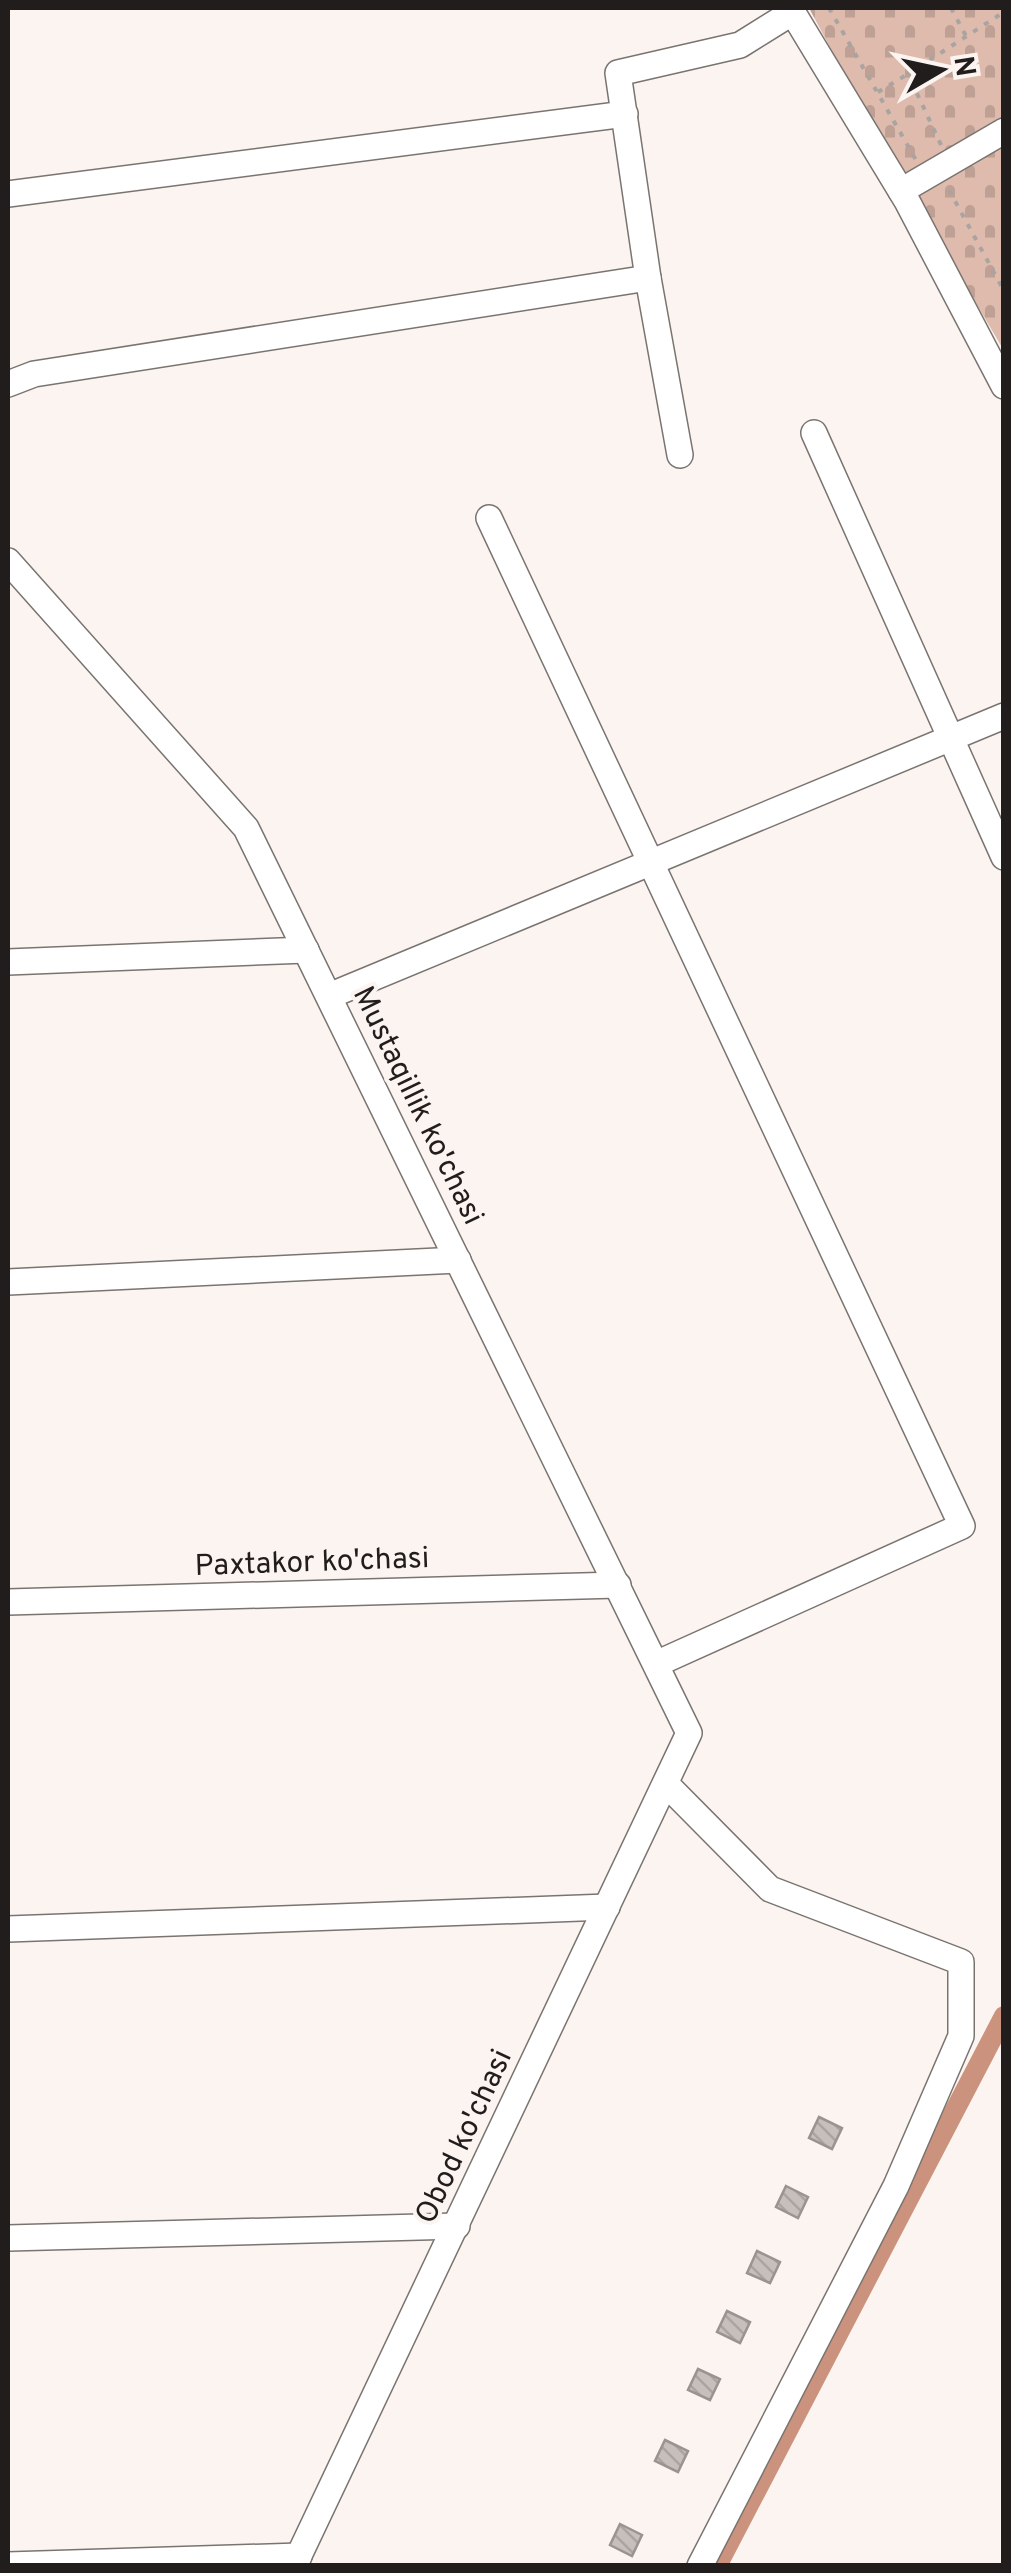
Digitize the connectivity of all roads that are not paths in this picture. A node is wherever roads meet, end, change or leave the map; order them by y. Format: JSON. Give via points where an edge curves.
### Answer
{"nodes":[{"id":1,"x":792,"y":10,"type":"edge"},
{"id":2,"x":625,"y":114,"type":"junction"},
{"id":3,"x":1004,"y":131,"type":"edge"},
{"id":4,"x":901,"y":191,"type":"junction"},
{"id":5,"x":8,"y":194,"type":"edge"},
{"id":6,"x":648,"y":278,"type":"junction"},
{"id":7,"x":8,"y":384,"type":"edge"},
{"id":8,"x":1004,"y":386,"type":"edge"},
{"id":9,"x":814,"y":434,"type":"dead end"},
{"id":10,"x":680,"y":455,"type":"dead end"},
{"id":11,"x":489,"y":518,"type":"dead end"},
{"id":12,"x":8,"y":561,"type":"edge"},
{"id":13,"x":1004,"y":716,"type":"edge"},
{"id":14,"x":950,"y":738,"type":"junction"},
{"id":15,"x":1004,"y":857,"type":"edge"},
{"id":16,"x":653,"y":862,"type":"junction"},
{"id":17,"x":306,"y":950,"type":"junction"},
{"id":18,"x":8,"y":962,"type":"edge"},
{"id":19,"x":329,"y":996,"type":"junction"},
{"id":20,"x":458,"y":1260,"type":"junction"},
{"id":21,"x":8,"y":1282,"type":"edge"},
{"id":22,"x":618,"y":1585,"type":"junction"},
{"id":23,"x":8,"y":1602,"type":"edge"},
{"id":24,"x":656,"y":1664,"type":"junction"},
{"id":25,"x":690,"y":1733,"type":"joint"},
{"id":26,"x":666,"y":1784,"type":"junction"},
{"id":27,"x":607,"y":1908,"type":"junction"},
{"id":28,"x":8,"y":1929,"type":"edge"},
{"id":29,"x":457,"y":2226,"type":"junction"},
{"id":30,"x":8,"y":2238,"type":"edge"},
{"id":31,"x":296,"y":2561,"type":"edge"},
{"id":32,"x":8,"y":2565,"type":"edge"},
{"id":33,"x":700,"y":2566,"type":"edge"}],
"edges":[{"from":1,"to":2,"type":"street","via":[[740,45],[618,73]]},
{"from":1,"to":4,"type":"street"},
{"from":2,"to":5,"type":"street"},
{"from":2,"to":6,"type":"street"},
{"from":3,"to":4,"type":"street"},
{"from":4,"to":8,"type":"street"},
{"from":6,"to":7,"type":"street","via":[[34,374]]},
{"from":6,"to":10,"type":"street"},
{"from":9,"to":14,"type":"street"},
{"from":11,"to":16,"type":"street"},
{"from":12,"to":17,"type":"street","name":"Mustaqillik ko'chasi","via":[[246,828]]},
{"from":13,"to":14,"type":"street"},
{"from":14,"to":15,"type":"street"},
{"from":14,"to":16,"type":"street"},
{"from":16,"to":19,"type":"street"},
{"from":16,"to":24,"type":"street","via":[[962,1526]]},
{"from":17,"to":18,"type":"street"},
{"from":17,"to":19,"type":"street","name":"Mustaqillik ko'chasi"},
{"from":19,"to":20,"type":"street","name":"Mustaqillik ko'chasi"},
{"from":20,"to":21,"type":"street"},
{"from":20,"to":22,"type":"street","name":"Mustaqillik ko'chasi"},
{"from":22,"to":23,"type":"street","name":"Paxtakor ko'chasi"},
{"from":22,"to":24,"type":"street","name":"Mustaqillik ko'chasi"},
{"from":24,"to":25,"type":"street","name":"Mustaqillik ko'chasi"},
{"from":25,"to":26,"type":"street","name":"Obod ko'chasi"},
{"from":26,"to":27,"type":"street","name":"Obod ko'chasi"},
{"from":26,"to":33,"type":"street","via":[[770,1889],[961,1962],[961,2036],[896,2186]]},
{"from":27,"to":28,"type":"street"},
{"from":27,"to":29,"type":"street","name":"Obod ko'chasi"},
{"from":29,"to":30,"type":"street"},
{"from":29,"to":31,"type":"street","name":"Obod ko'chasi"},
{"from":31,"to":32,"type":"street"}]}
